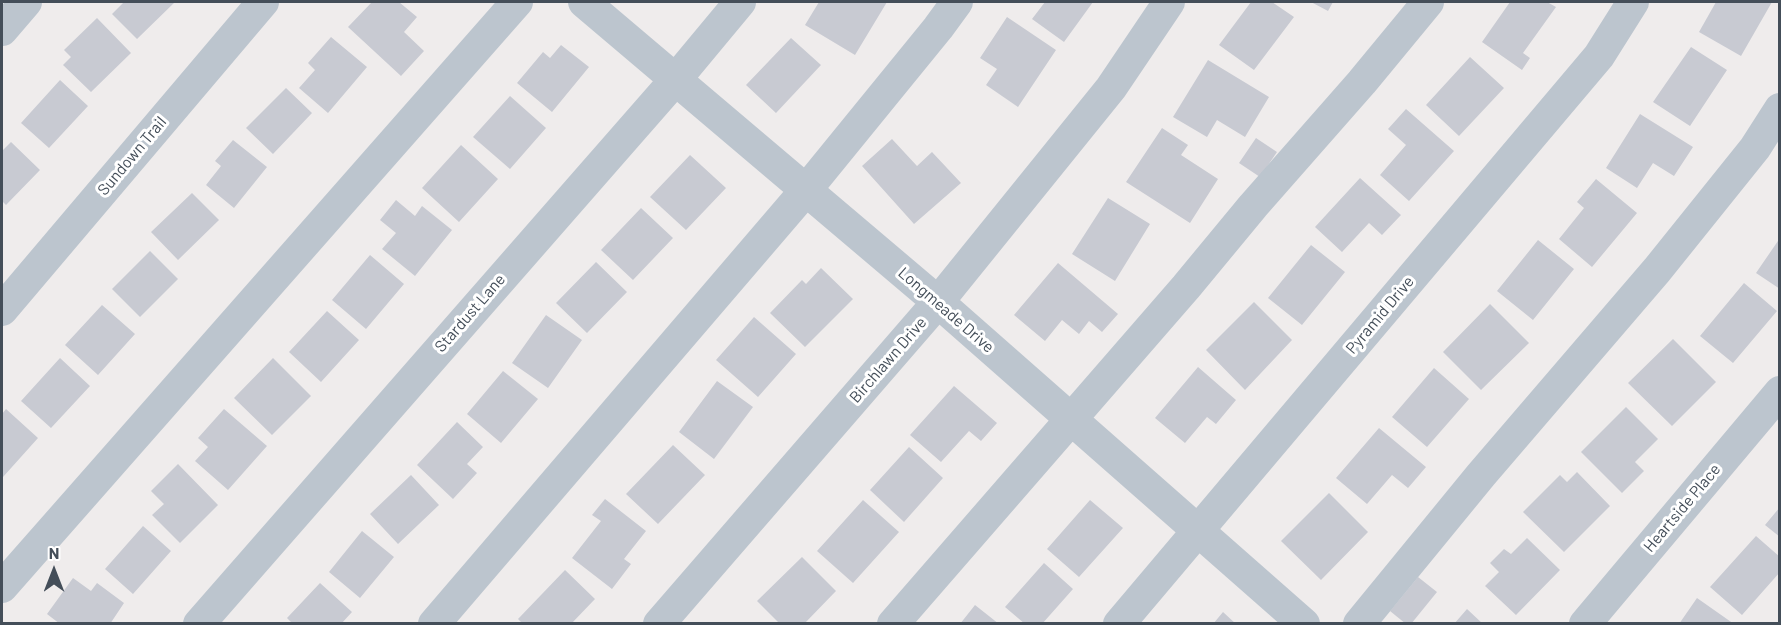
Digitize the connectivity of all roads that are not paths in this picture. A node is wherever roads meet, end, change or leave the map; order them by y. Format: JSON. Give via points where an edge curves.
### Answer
{"nodes":[{"id":1,"x":26,"y":2,"type":"edge"},
{"id":2,"x":263,"y":2,"type":"edge"},
{"id":3,"x":517,"y":2,"type":"edge"},
{"id":4,"x":584,"y":2,"type":"edge"},
{"id":5,"x":740,"y":2,"type":"edge"},
{"id":6,"x":957,"y":2,"type":"edge"},
{"id":7,"x":1169,"y":2,"type":"edge"},
{"id":8,"x":1428,"y":2,"type":"edge"},
{"id":9,"x":1634,"y":2,"type":"edge"},
{"id":10,"x":2,"y":30,"type":"edge"},
{"id":11,"x":676,"y":79,"type":"junction"},
{"id":12,"x":1779,"y":109,"type":"edge"},
{"id":13,"x":806,"y":190,"type":"junction"},
{"id":14,"x":938,"y":302,"type":"junction"},
{"id":15,"x":2,"y":310,"type":"edge"},
{"id":16,"x":1779,"y":392,"type":"edge"},
{"id":17,"x":1071,"y":417,"type":"junction"},
{"id":18,"x":1198,"y":531,"type":"junction"},
{"id":19,"x":2,"y":587,"type":"edge"},
{"id":20,"x":199,"y":624,"type":"edge"},
{"id":21,"x":434,"y":624,"type":"edge"},
{"id":22,"x":659,"y":624,"type":"edge"},
{"id":23,"x":893,"y":624,"type":"edge"},
{"id":24,"x":1119,"y":624,"type":"edge"},
{"id":25,"x":1304,"y":624,"type":"edge"},
{"id":26,"x":1359,"y":624,"type":"edge"},
{"id":27,"x":1585,"y":624,"type":"edge"}],
"edges":[{"from":1,"to":10,"type":"street"},
{"from":2,"to":15,"type":"street","name":"Sundown Trail"},
{"from":3,"to":19,"type":"street"},
{"from":4,"to":11,"type":"street","name":"Longmeade Drive"},
{"from":5,"to":11,"type":"street","name":"Stardust Lane"},
{"from":6,"to":13,"type":"street"},
{"from":7,"to":14,"type":"street","name":"Birchlawn Drive","via":[[1112,88]]},
{"from":8,"to":17,"type":"street"},
{"from":9,"to":18,"type":"street","name":"Pyramid Drive","via":[[1599,56]]},
{"from":11,"to":13,"type":"street","name":"Longmeade Drive"},
{"from":11,"to":20,"type":"street","name":"Stardust Lane"},
{"from":12,"to":26,"type":"street","via":[[1755,148],[1657,270]]},
{"from":13,"to":14,"type":"street","name":"Longmeade Drive"},
{"from":13,"to":21,"type":"street"},
{"from":14,"to":17,"type":"street","name":"Longmeade Drive"},
{"from":14,"to":22,"type":"street","name":"Birchlawn Drive"},
{"from":16,"to":27,"type":"street","name":"Heartside Place"},
{"from":17,"to":18,"type":"street","name":"Longmeade Drive"},
{"from":17,"to":23,"type":"street"},
{"from":18,"to":24,"type":"street","name":"Pyramid Drive"},
{"from":18,"to":25,"type":"street","name":"Longmeade Drive"}]}
